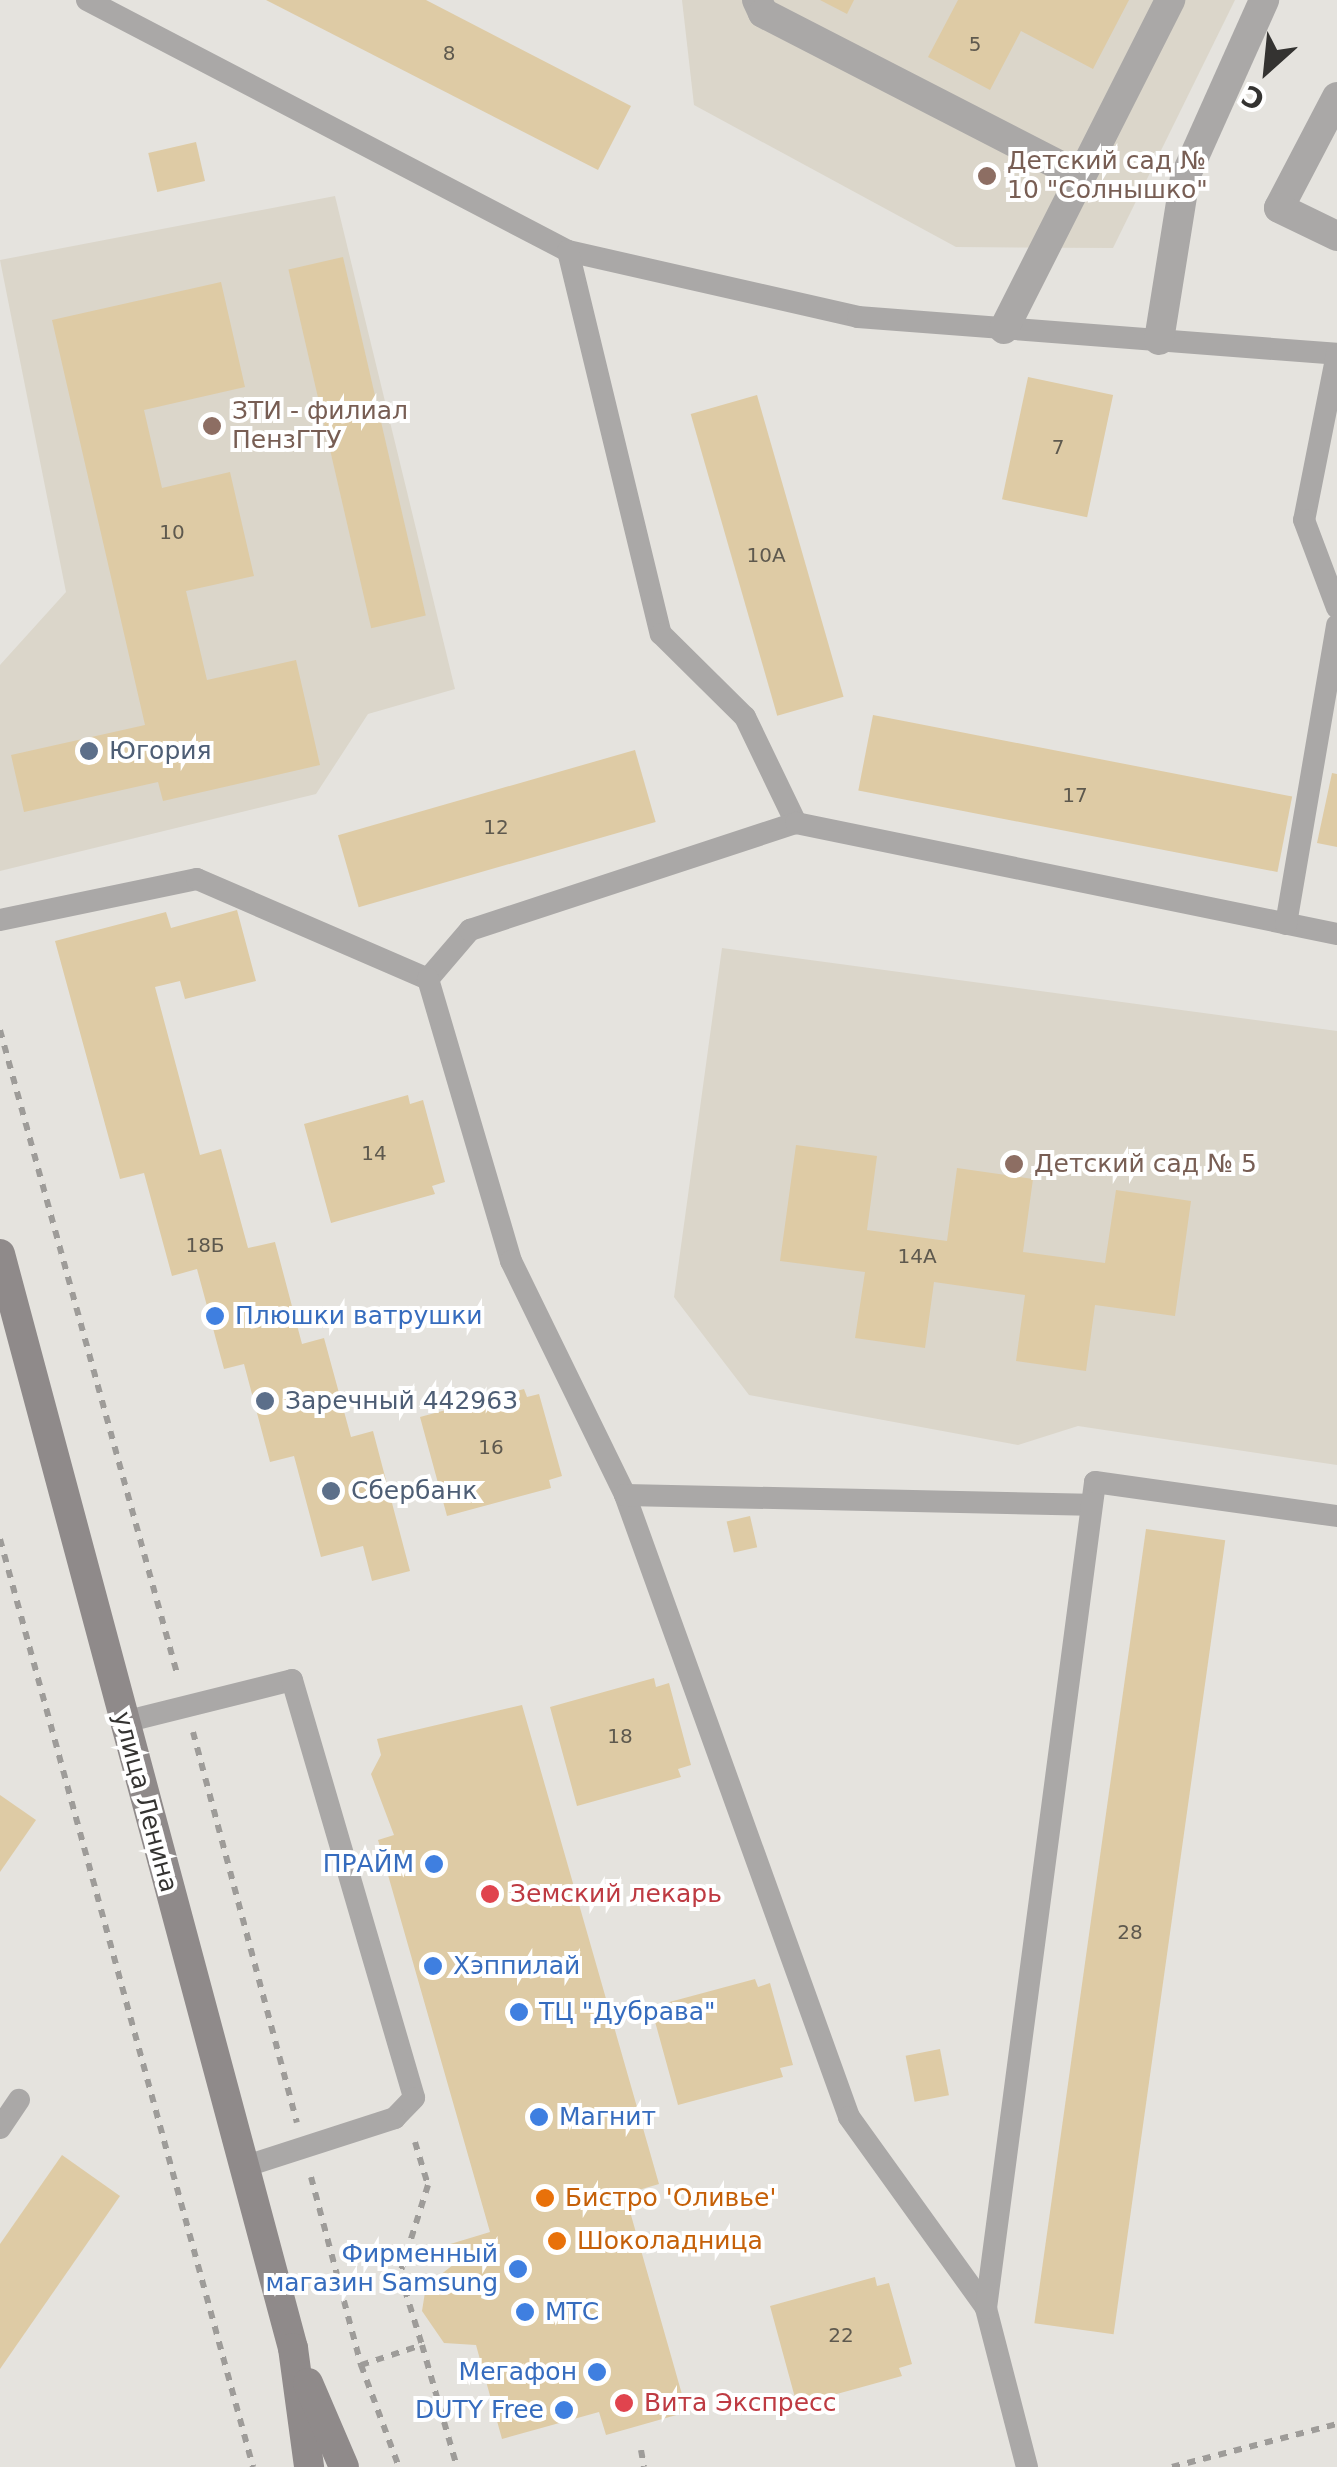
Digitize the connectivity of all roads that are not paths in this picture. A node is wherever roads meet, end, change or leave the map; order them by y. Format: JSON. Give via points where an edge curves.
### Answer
{"nodes":[{"id":1,"x":87,"y":0,"type":"edge"},
{"id":2,"x":757,"y":0,"type":"edge"},
{"id":3,"x":1170,"y":0,"type":"edge"},
{"id":4,"x":1264,"y":0,"type":"edge"},
{"id":5,"x":1337,"y":96,"type":"edge"},
{"id":6,"x":1080,"y":176,"type":"junction"},
{"id":7,"x":1337,"y":236,"type":"edge"},
{"id":8,"x":568,"y":251,"type":"junction"},
{"id":9,"x":1004,"y":328,"type":"junction"},
{"id":10,"x":1159,"y":340,"type":"junction"},
{"id":11,"x":1337,"y":608,"type":"edge"},
{"id":12,"x":1337,"y":625,"type":"edge"},
{"id":13,"x":796,"y":823,"type":"junction"},
{"id":14,"x":0,"y":920,"type":"edge"},
{"id":15,"x":1286,"y":924,"type":"junction"},
{"id":16,"x":1337,"y":934,"type":"edge"},
{"id":17,"x":428,"y":978,"type":"junction"},
{"id":18,"x":0,"y":1254,"type":"edge"},
{"id":19,"x":625,"y":1495,"type":"junction"},
{"id":20,"x":1088,"y":1505,"type":"junction"},
{"id":21,"x":1337,"y":1516,"type":"edge"},
{"id":22,"x":124,"y":1722,"type":"junction"},
{"id":23,"x":19,"y":2100,"type":"dead end"},
{"id":24,"x":0,"y":2128,"type":"edge"},
{"id":25,"x":243,"y":2167,"type":"junction"},
{"id":26,"x":986,"y":2308,"type":"junction"},
{"id":27,"x":293,"y":2348,"type":"junction"},
{"id":28,"x":308,"y":2467,"type":"edge"},
{"id":29,"x":344,"y":2467,"type":"edge"},
{"id":30,"x":1027,"y":2467,"type":"edge"}],
"edges":[{"from":1,"to":8,"type":"lane"},
{"from":2,"to":6,"type":"street","via":[[763,13]]},
{"from":3,"to":6,"type":"street"},
{"from":4,"to":10,"type":"street","via":[[1185,177]]},
{"from":5,"to":7,"type":"street","via":[[1279,208]]},
{"from":6,"to":9,"type":"street"},
{"from":8,"to":9,"type":"lane","via":[[858,317]]},
{"from":8,"to":13,"type":"lane","via":[[661,634],[746,717]]},
{"from":9,"to":10,"type":"lane"},
{"from":10,"to":11,"type":"lane","via":[[1337,354],[1304,520]]},
{"from":12,"to":15,"type":"lane"},
{"from":13,"to":15,"type":"lane"},
{"from":13,"to":17,"type":"lane","via":[[470,930]]},
{"from":14,"to":17,"type":"lane","via":[[197,879]]},
{"from":15,"to":16,"type":"lane"},
{"from":17,"to":19,"type":"lane","via":[[511,1261]]},
{"from":18,"to":22,"type":"main road","name":"улица Ленина"},
{"from":19,"to":20,"type":"lane"},
{"from":19,"to":26,"type":"lane","via":[[849,2117]]},
{"from":20,"to":21,"type":"lane","via":[[1096,1482]]},
{"from":20,"to":26,"type":"lane"},
{"from":22,"to":25,"type":"main road","name":"улица Ленина"},
{"from":22,"to":25,"type":"lane","via":[[282,1679],[298,1688],[414,2098],[405,2111]]},
{"from":23,"to":24,"type":"lane"},
{"from":25,"to":27,"type":"main road","name":"улица Ленина"},
{"from":26,"to":30,"type":"lane"},
{"from":27,"to":28,"type":"main road","name":"улица Ленина"},
{"from":27,"to":29,"type":"main road","name":"улица Ленина"}]}
